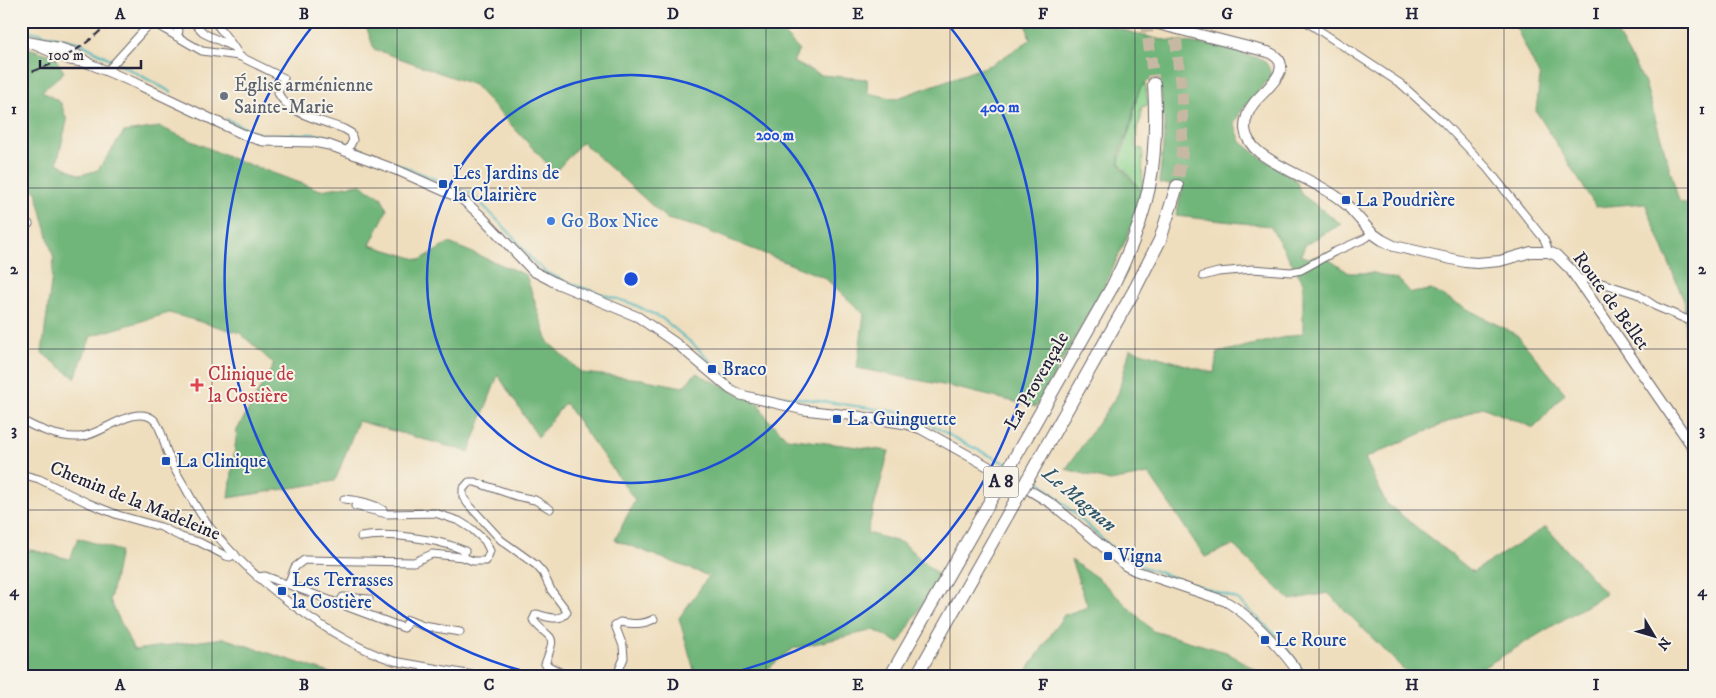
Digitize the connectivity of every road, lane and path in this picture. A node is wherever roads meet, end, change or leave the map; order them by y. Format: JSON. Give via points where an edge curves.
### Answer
{"nodes":[{"id":1,"x":171,"y":21,"type":"edge"},
{"id":2,"x":192,"y":21,"type":"edge"},
{"id":3,"x":214,"y":21,"type":"edge"},
{"id":4,"x":1146,"y":21,"type":"edge"},
{"id":5,"x":1305,"y":21,"type":"edge"},
{"id":6,"x":177,"y":37,"type":"junction"},
{"id":7,"x":21,"y":39,"type":"edge"},
{"id":8,"x":233,"y":47,"type":"junction"},
{"id":9,"x":239,"y":56,"type":"junction"},
{"id":10,"x":109,"y":68,"type":"junction"},
{"id":11,"x":1154,"y":84,"type":"tunnel mouth"},
{"id":12,"x":350,"y":146,"type":"junction"},
{"id":13,"x":1177,"y":186,"type":"tunnel mouth"},
{"id":14,"x":21,"y":220,"type":"edge"},
{"id":15,"x":29,"y":224,"type":"dead end"},
{"id":16,"x":1372,"y":233,"type":"junction"},
{"id":17,"x":1548,"y":252,"type":"junction"},
{"id":18,"x":1202,"y":276,"type":"dead end"},
{"id":19,"x":1577,"y":279,"type":"junction"},
{"id":20,"x":1695,"y":323,"type":"edge"},
{"id":21,"x":21,"y":420,"type":"edge"},
{"id":22,"x":1695,"y":450,"type":"edge"},
{"id":23,"x":21,"y":474,"type":"edge"},
{"id":24,"x":344,"y":499,"type":"dead end"},
{"id":25,"x":355,"y":506,"type":"dead end"},
{"id":26,"x":550,"y":509,"type":"dead end"},
{"id":27,"x":387,"y":514,"type":"junction"},
{"id":28,"x":362,"y":537,"type":"dead end"},
{"id":29,"x":235,"y":554,"type":"junction"},
{"id":30,"x":463,"y":557,"type":"junction"},
{"id":31,"x":257,"y":577,"type":"junction"},
{"id":32,"x":288,"y":584,"type":"junction"},
{"id":33,"x":369,"y":599,"type":"dead end"},
{"id":34,"x":339,"y":603,"type":"junction"},
{"id":35,"x":654,"y":619,"type":"dead end"},
{"id":36,"x":460,"y":632,"type":"dead end"},
{"id":37,"x":484,"y":677,"type":"edge"},
{"id":38,"x":569,"y":677,"type":"edge"},
{"id":39,"x":616,"y":677,"type":"edge"},
{"id":40,"x":890,"y":677,"type":"edge"},
{"id":41,"x":916,"y":677,"type":"edge"},
{"id":42,"x":1301,"y":677,"type":"edge"}],
"edges":[{"from":1,"to":6,"type":"street","via":[[179,31]]},
{"from":2,"to":8,"type":"street","via":[[205,34]]},
{"from":3,"to":8,"type":"street"},
{"from":4,"to":16,"type":"main road","name":"Route de Bellet","via":[[1268,52],[1276,57],[1280,70],[1276,79],[1248,113],[1245,128],[1248,139],[1260,153],[1343,200]]},
{"from":5,"to":17,"type":"street","via":[[1401,84],[1444,123],[1504,188],[1544,240]]},
{"from":6,"to":9,"type":"street","via":[[202,51]]},
{"from":6,"to":10,"type":"street","via":[[157,25],[149,26]]},
{"from":7,"to":10,"type":"street","via":[[68,50],[90,64]]},
{"from":8,"to":9,"type":"street"},
{"from":9,"to":12,"type":"street","via":[[284,78],[278,93],[281,100],[292,109],[351,133]]},
{"from":10,"to":12,"type":"street","via":[[248,137],[264,141]]},
{"from":11,"to":40,"type":"highway","name":"La Provençale","number":"A 8","bridge":true,"via":[[1156,136],[1152,178],[1136,235],[1112,287]]},
{"from":12,"to":42,"type":"street","via":[[462,199],[533,271],[638,317],[740,395],[804,410],[906,424],[954,447],[1052,504],[1126,566],[1235,607]]},
{"from":13,"to":41,"type":"highway","name":"La Provençale","number":"A 8","bridge":true,"via":[[1160,240],[1135,289]]},
{"from":14,"to":15,"type":"street"},
{"from":16,"to":17,"type":"main road","name":"Route de Bellet","via":[[1394,246],[1465,262],[1490,262],[1532,252]]},
{"from":16,"to":18,"type":"street","via":[[1301,270],[1244,270]]},
{"from":17,"to":19,"type":"main road","name":"Route de Bellet","via":[[1564,262]]},
{"from":19,"to":20,"type":"street","via":[[1590,279],[1636,294]]},
{"from":19,"to":22,"type":"main road","name":"Route de Bellet"},
{"from":21,"to":29,"type":"street","via":[[59,434],[79,437],[129,417],[142,414],[150,417],[158,425],[169,460],[194,503],[212,530]]},
{"from":23,"to":29,"type":"street","name":"Chemin de la Madeleine","via":[[39,479],[88,503],[199,542],[226,556]]},
{"from":24,"to":27,"type":"street","via":[[372,504]]},
{"from":25,"to":27,"type":"street"},
{"from":26,"to":38,"type":"street","via":[[535,500],[475,482],[469,482],[463,488],[463,497],[468,504],[502,540],[536,565],[566,610],[565,616],[560,618],[536,614],[533,620],[552,640],[545,664]]},
{"from":27,"to":30,"type":"street","via":[[435,513],[459,521],[485,540],[490,551],[486,561]]},
{"from":28,"to":30,"type":"street","via":[[421,539],[465,551]]},
{"from":29,"to":31,"type":"street"},
{"from":30,"to":32,"type":"street","via":[[432,554],[414,562],[310,559],[295,566]]},
{"from":31,"to":32,"type":"street","via":[[262,575]]},
{"from":31,"to":37,"type":"street","via":[[336,634],[384,658]]},
{"from":32,"to":34,"type":"street"},
{"from":33,"to":34,"type":"street","via":[[343,598]]},
{"from":34,"to":36,"type":"street","via":[[404,628],[408,620]]},
{"from":35,"to":39,"type":"street","via":[[615,625],[624,658]]}]}
